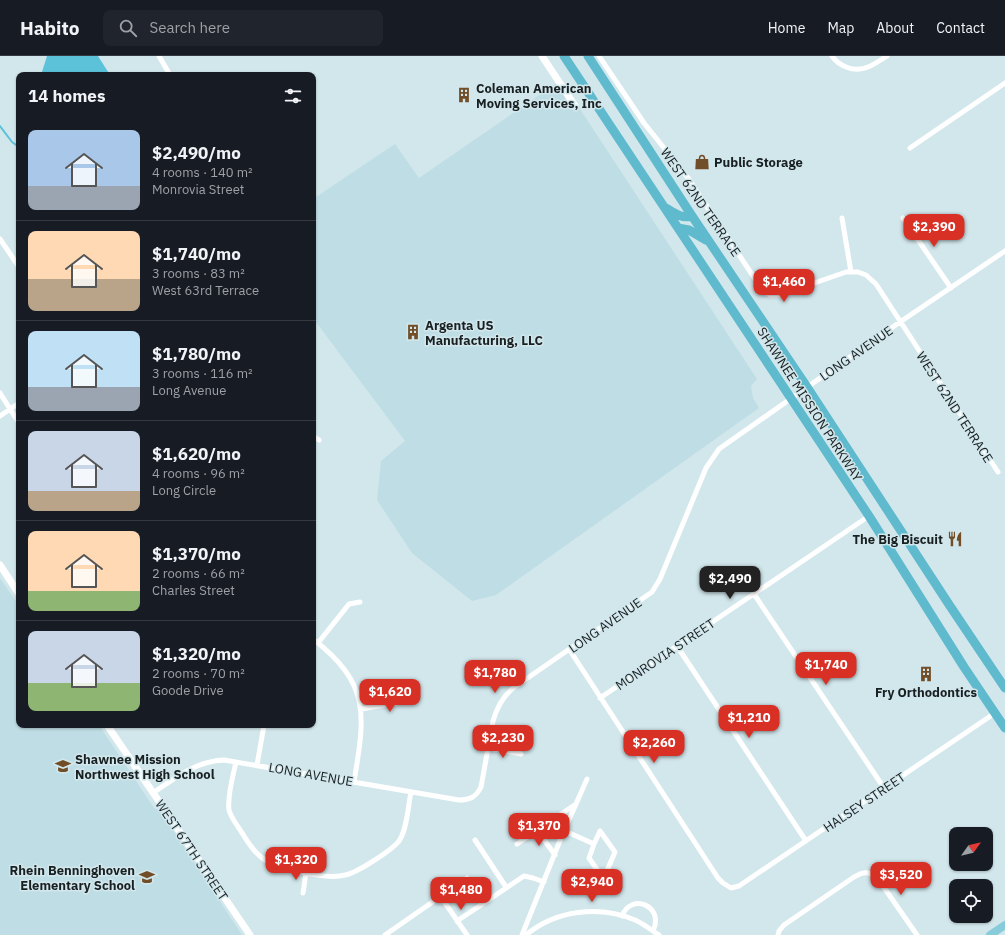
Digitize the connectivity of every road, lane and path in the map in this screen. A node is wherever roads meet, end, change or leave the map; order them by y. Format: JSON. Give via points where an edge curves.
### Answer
{"nodes":[{"id":1,"x":159,"y":56,"type":"edge"},
{"id":2,"x":542,"y":56,"type":"edge"},
{"id":3,"x":564,"y":56,"type":"edge"},
{"id":4,"x":588,"y":56,"type":"edge"},
{"id":5,"x":599,"y":56,"type":"edge"},
{"id":6,"x":832,"y":56,"type":"edge"},
{"id":7,"x":887,"y":56,"type":"edge"},
{"id":8,"x":168,"y":72,"type":"edge"},
{"id":9,"x":1005,"y":83,"type":"edge"},
{"id":10,"x":575,"y":106,"type":"dead end"},
{"id":11,"x":910,"y":148,"type":"dead end"},
{"id":12,"x":665,"y":208,"type":"junction"},
{"id":13,"x":692,"y":216,"type":"junction"},
{"id":14,"x":842,"y":218,"type":"dead end"},
{"id":15,"x":904,"y":218,"type":"dead end"},
{"id":16,"x":678,"y":228,"type":"junction"},
{"id":17,"x":0,"y":239,"type":"edge"},
{"id":18,"x":709,"y":241,"type":"junction"},
{"id":19,"x":1005,"y":251,"type":"edge"},
{"id":20,"x":16,"y":263,"type":"edge"},
{"id":21,"x":851,"y":272,"type":"junction"},
{"id":22,"x":950,"y":288,"type":"junction"},
{"id":23,"x":900,"y":322,"type":"junction"},
{"id":24,"x":807,"y":387,"type":"junction"},
{"id":25,"x":0,"y":393,"type":"edge"},
{"id":26,"x":790,"y":398,"type":"junction"},
{"id":27,"x":16,"y":405,"type":"edge"},
{"id":28,"x":10,"y":409,"type":"junction"},
{"id":29,"x":0,"y":416,"type":"edge"},
{"id":30,"x":16,"y":418,"type":"edge"},
{"id":31,"x":316,"y":438,"type":"edge"},
{"id":32,"x":319,"y":440,"type":"dead end"},
{"id":33,"x":998,"y":472,"type":"dead end"},
{"id":34,"x":869,"y":516,"type":"junction"},
{"id":35,"x":0,"y":566,"type":"edge"},
{"id":36,"x":16,"y":590,"type":"edge"},
{"id":37,"x":754,"y":594,"type":"junction"},
{"id":38,"x":360,"y":602,"type":"dead end"},
{"id":39,"x":318,"y":643,"type":"joint"},
{"id":40,"x":676,"y":646,"type":"junction"},
{"id":41,"x":569,"y":649,"type":"junction"},
{"id":42,"x":1005,"y":688,"type":"edge"},
{"id":43,"x":411,"y":694,"type":"dead end"},
{"id":44,"x":600,"y":698,"type":"junction"},
{"id":45,"x":361,"y":709,"type":"junction"},
{"id":46,"x":995,"y":713,"type":"junction"},
{"id":47,"x":1005,"y":713,"type":"edge"},
{"id":48,"x":109,"y":728,"type":"edge"},
{"id":49,"x":263,"y":728,"type":"edge"},
{"id":50,"x":1005,"y":728,"type":"edge"},
{"id":51,"x":489,"y":748,"type":"junction"},
{"id":52,"x":521,"y":754,"type":"dead end"},
{"id":53,"x":236,"y":762,"type":"junction"},
{"id":54,"x":257,"y":765,"type":"junction"},
{"id":55,"x":587,"y":779,"type":"dead end"},
{"id":56,"x":354,"y":782,"type":"junction"},
{"id":57,"x":884,"y":788,"type":"junction"},
{"id":58,"x":411,"y":792,"type":"junction"},
{"id":59,"x":153,"y":793,"type":"junction"},
{"id":60,"x":577,"y":803,"type":"junction"},
{"id":61,"x":537,"y":830,"type":"junction"},
{"id":62,"x":565,"y":831,"type":"junction"},
{"id":63,"x":475,"y":840,"type":"dead end"},
{"id":64,"x":806,"y":841,"type":"junction"},
{"id":65,"x":517,"y":844,"type":"dead end"},
{"id":66,"x":594,"y":844,"type":"junction"},
{"id":67,"x":554,"y":855,"type":"junction"},
{"id":68,"x":306,"y":873,"type":"junction"},
{"id":69,"x":467,"y":878,"type":"dead end"},
{"id":70,"x":544,"y":882,"type":"junction"},
{"id":71,"x":506,"y":887,"type":"junction"},
{"id":72,"x":303,"y":893,"type":"dead end"},
{"id":73,"x":440,"y":897,"type":"junction"},
{"id":74,"x":622,"y":916,"type":"junction"},
{"id":75,"x":457,"y":921,"type":"junction"},
{"id":76,"x":1004,"y":928,"type":"edge"},
{"id":77,"x":653,"y":931,"type":"junction"},
{"id":78,"x":391,"y":933,"type":"edge"},
{"id":79,"x":250,"y":935,"type":"edge"},
{"id":80,"x":385,"y":935,"type":"edge"},
{"id":81,"x":467,"y":935,"type":"edge"},
{"id":82,"x":522,"y":935,"type":"edge"},
{"id":83,"x":526,"y":935,"type":"edge"},
{"id":84,"x":659,"y":935,"type":"edge"},
{"id":85,"x":778,"y":935,"type":"edge"},
{"id":86,"x":917,"y":935,"type":"edge"},
{"id":87,"x":990,"y":935,"type":"edge"}],
"edges":[{"from":1,"to":8,"type":"street"},
{"from":2,"to":10,"type":"street"},
{"from":3,"to":12,"type":"highway","name":"SHAWNEE MISSION PARKWAY"},
{"from":4,"to":13,"type":"highway","name":"SHAWNEE MISSION PARKWAY"},
{"from":5,"to":21,"type":"street","name":"WEST 62ND TERRACE","via":[[644,123],[688,178],[761,288],[770,295],[780,295]]},
{"from":6,"to":7,"type":"street","via":[[843,67],[851,69],[864,69]]},
{"from":9,"to":11,"type":"street"},
{"from":12,"to":13,"type":"highway","via":[[680,216]]},
{"from":12,"to":16,"type":"highway","name":"SHAWNEE MISSION PARKWAY"},
{"from":13,"to":18,"type":"highway","name":"SHAWNEE MISSION PARKWAY"},
{"from":14,"to":21,"type":"street"},
{"from":15,"to":22,"type":"street"},
{"from":16,"to":18,"type":"highway","via":[[688,230]]},
{"from":16,"to":26,"type":"highway","name":"SHAWNEE MISSION PARKWAY"},
{"from":17,"to":20,"type":"street"},
{"from":18,"to":24,"type":"highway","name":"SHAWNEE MISSION PARKWAY"},
{"from":19,"to":22,"type":"street","name":"LONG AVENUE"},
{"from":21,"to":23,"type":"street","name":"WEST 62ND TERRACE","via":[[858,272],[872,279]]},
{"from":22,"to":23,"type":"street","name":"LONG AVENUE"},
{"from":23,"to":24,"type":"street","name":"LONG AVENUE"},
{"from":23,"to":33,"type":"street","name":"WEST 62ND TERRACE"},
{"from":24,"to":26,"type":"street","name":"LONG AVENUE"},
{"from":24,"to":42,"type":"highway","name":"SHAWNEE MISSION PARKWAY"},
{"from":25,"to":28,"type":"street"},
{"from":26,"to":34,"type":"highway","name":"SHAWNEE MISSION PARKWAY"},
{"from":26,"to":41,"type":"street","name":"LONG AVENUE","via":[[727,443],[712,457],[702,475],[660,579],[652,592]]},
{"from":27,"to":28,"type":"street"},
{"from":28,"to":29,"type":"street"},
{"from":28,"to":30,"type":"street"},
{"from":31,"to":32,"type":"street"},
{"from":34,"to":37,"type":"street","name":"MONROVIA STREET"},
{"from":34,"to":46,"type":"highway","name":"SHAWNEE MISSION PARKWAY"},
{"from":35,"to":36,"type":"street"},
{"from":37,"to":40,"type":"street","name":"MONROVIA STREET"},
{"from":37,"to":57,"type":"street"},
{"from":38,"to":39,"type":"street","via":[[349,604]]},
{"from":39,"to":45,"type":"street","via":[[342,665],[350,677]]},
{"from":40,"to":44,"type":"street","name":"MONROVIA STREET"},
{"from":40,"to":64,"type":"street"},
{"from":41,"to":44,"type":"street"},
{"from":41,"to":51,"type":"street","name":"LONG AVENUE","via":[[511,689],[500,702],[494,716]]},
{"from":43,"to":45,"type":"street","via":[[397,703]]},
{"from":44,"to":64,"type":"street","name":"HALSEY STREET","via":[[723,883],[731,888],[740,886]]},
{"from":45,"to":56,"type":"street","via":[[362,729]]},
{"from":46,"to":47,"type":"highway"},
{"from":46,"to":50,"type":"highway","name":"SHAWNEE MISSION PARKWAY"},
{"from":46,"to":57,"type":"street","name":"HALSEY STREET"},
{"from":48,"to":59,"type":"street","name":"WEST 67TH STREET"},
{"from":49,"to":54,"type":"street"},
{"from":51,"to":52,"type":"street"},
{"from":51,"to":58,"type":"street","name":"LONG AVENUE","via":[[481,787],[472,798],[459,800]]},
{"from":53,"to":54,"type":"street","name":"LONG AVENUE"},
{"from":53,"to":59,"type":"street","name":"LONG AVENUE","via":[[216,760],[193,767]]},
{"from":53,"to":68,"type":"street","via":[[229,803],[233,819],[261,857],[282,868]]},
{"from":54,"to":56,"type":"street","name":"LONG AVENUE"},
{"from":55,"to":60,"type":"street"},
{"from":56,"to":58,"type":"street","name":"LONG AVENUE"},
{"from":57,"to":64,"type":"street","name":"HALSEY STREET"},
{"from":58,"to":68,"type":"street","via":[[403,834],[395,845],[356,872],[347,875],[333,877]]},
{"from":59,"to":79,"type":"street","name":"WEST 67TH STREET"},
{"from":60,"to":61,"type":"street"},
{"from":60,"to":62,"type":"street"},
{"from":61,"to":65,"type":"street"},
{"from":61,"to":67,"type":"street"},
{"from":62,"to":66,"type":"street"},
{"from":62,"to":67,"type":"street"},
{"from":63,"to":71,"type":"street"},
{"from":66,"to":66,"type":"street","via":[[589,858],[598,871],[606,873],[615,852],[600,831]]},
{"from":67,"to":70,"type":"street"},
{"from":68,"to":72,"type":"street"},
{"from":69,"to":73,"type":"street"},
{"from":70,"to":71,"type":"street","via":[[524,876]]},
{"from":70,"to":82,"type":"street"},
{"from":71,"to":75,"type":"street"},
{"from":73,"to":75,"type":"street"},
{"from":73,"to":78,"type":"street"},
{"from":74,"to":77,"type":"street","via":[[642,923]]},
{"from":74,"to":77,"type":"street","via":[[627,908],[634,904],[644,904],[656,915]]},
{"from":74,"to":83,"type":"street","via":[[588,911],[572,913],[552,920]]},
{"from":75,"to":81,"type":"street"},
{"from":76,"to":87,"type":"main road"},
{"from":77,"to":84,"type":"street"},
{"from":78,"to":80,"type":"street"},
{"from":85,"to":86,"type":"street","via":[[784,926],[864,872],[876,876]]}]}
